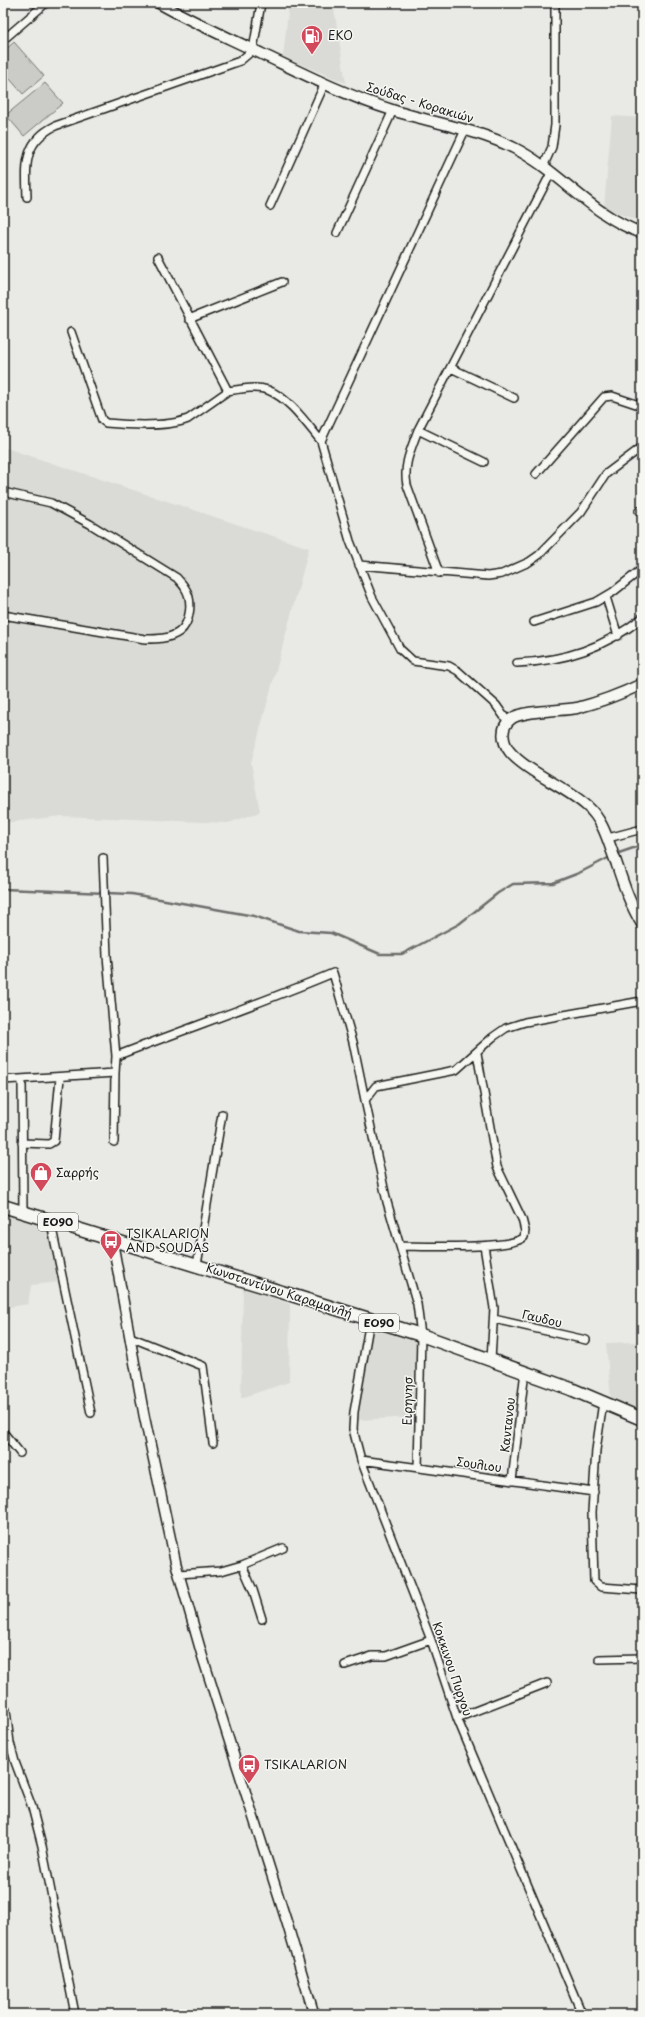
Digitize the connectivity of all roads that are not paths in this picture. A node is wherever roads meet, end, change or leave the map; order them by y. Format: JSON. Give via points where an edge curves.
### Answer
{"nodes":[{"id":1,"x":46,"y":3,"type":"edge"},
{"id":2,"x":159,"y":3,"type":"edge"},
{"id":3,"x":260,"y":3,"type":"edge"},
{"id":4,"x":556,"y":3,"type":"edge"},
{"id":5,"x":3,"y":40,"type":"edge"},
{"id":6,"x":253,"y":50,"type":"junction"},
{"id":7,"x":325,"y":83,"type":"junction"},
{"id":8,"x":393,"y":110,"type":"junction"},
{"id":9,"x":465,"y":130,"type":"junction"},
{"id":10,"x":547,"y":170,"type":"junction"},
{"id":11,"x":27,"y":196,"type":"dead end"},
{"id":12,"x":270,"y":206,"type":"dead end"},
{"id":13,"x":337,"y":233,"type":"dead end"},
{"id":14,"x":642,"y":233,"type":"edge"},
{"id":15,"x":158,"y":258,"type":"dead end"},
{"id":16,"x":282,"y":282,"type":"dead end"},
{"id":17,"x":189,"y":319,"type":"junction"},
{"id":18,"x":71,"y":332,"type":"dead end"},
{"id":19,"x":451,"y":368,"type":"junction"},
{"id":20,"x":228,"y":391,"type":"junction"},
{"id":21,"x":514,"y":398,"type":"dead end"},
{"id":22,"x":642,"y":406,"type":"edge"},
{"id":23,"x":418,"y":430,"type":"junction"},
{"id":24,"x":321,"y":442,"type":"junction"},
{"id":25,"x":642,"y":447,"type":"edge"},
{"id":26,"x":484,"y":462,"type":"dead end"},
{"id":27,"x":536,"y":474,"type":"dead end"},
{"id":28,"x":3,"y":492,"type":"edge"},
{"id":29,"x":359,"y":564,"type":"junction"},
{"id":30,"x":642,"y":569,"type":"edge"},
{"id":31,"x":439,"y":573,"type":"junction"},
{"id":32,"x":606,"y":597,"type":"junction"},
{"id":33,"x":3,"y":615,"type":"edge"},
{"id":34,"x":642,"y":618,"type":"edge"},
{"id":35,"x":534,"y":622,"type":"dead end"},
{"id":36,"x":618,"y":636,"type":"junction"},
{"id":37,"x":517,"y":663,"type":"dead end"},
{"id":38,"x":642,"y":684,"type":"edge"},
{"id":39,"x":508,"y":722,"type":"junction"},
{"id":40,"x":642,"y":829,"type":"edge"},
{"id":41,"x":609,"y":842,"type":"junction"},
{"id":42,"x":103,"y":858,"type":"dead end"},
{"id":43,"x":642,"y":924,"type":"edge"},
{"id":44,"x":642,"y":1001,"type":"edge"},
{"id":45,"x":477,"y":1053,"type":"junction"},
{"id":46,"x":116,"y":1056,"type":"junction"},
{"id":47,"x":115,"y":1073,"type":"junction"},
{"id":48,"x":60,"y":1078,"type":"junction"},
{"id":49,"x":3,"y":1080,"type":"edge"},
{"id":50,"x":22,"y":1080,"type":"junction"},
{"id":51,"x":365,"y":1100,"type":"junction"},
{"id":52,"x":222,"y":1114,"type":"dead end"},
{"id":53,"x":114,"y":1142,"type":"dead end"},
{"id":54,"x":22,"y":1144,"type":"junction"},
{"id":55,"x":3,"y":1206,"type":"edge"},
{"id":56,"x":23,"y":1212,"type":"junction"},
{"id":57,"x":50,"y":1219,"type":"junction"},
{"id":58,"x":112,"y":1239,"type":"junction"},
{"id":59,"x":400,"y":1246,"type":"junction"},
{"id":60,"x":484,"y":1246,"type":"junction"},
{"id":61,"x":197,"y":1266,"type":"junction"},
{"id":62,"x":494,"y":1319,"type":"junction"},
{"id":63,"x":370,"y":1320,"type":"junction"},
{"id":64,"x":421,"y":1334,"type":"junction"},
{"id":65,"x":130,"y":1337,"type":"junction"},
{"id":66,"x":586,"y":1340,"type":"dead end"},
{"id":67,"x":491,"y":1360,"type":"junction"},
{"id":68,"x":525,"y":1371,"type":"junction"},
{"id":69,"x":603,"y":1402,"type":"junction"},
{"id":70,"x":91,"y":1413,"type":"dead end"},
{"id":71,"x":642,"y":1419,"type":"edge"},
{"id":72,"x":3,"y":1432,"type":"edge"},
{"id":73,"x":213,"y":1443,"type":"dead end"},
{"id":74,"x":20,"y":1453,"type":"dead end"},
{"id":75,"x":361,"y":1460,"type":"junction"},
{"id":76,"x":418,"y":1468,"type":"junction"},
{"id":77,"x":512,"y":1481,"type":"junction"},
{"id":78,"x":594,"y":1492,"type":"junction"},
{"id":79,"x":283,"y":1548,"type":"dead end"},
{"id":80,"x":242,"y":1565,"type":"junction"},
{"id":81,"x":179,"y":1574,"type":"junction"},
{"id":82,"x":642,"y":1590,"type":"edge"},
{"id":83,"x":262,"y":1618,"type":"dead end"},
{"id":84,"x":431,"y":1640,"type":"junction"},
{"id":85,"x":642,"y":1658,"type":"edge"},
{"id":86,"x":599,"y":1659,"type":"dead end"},
{"id":87,"x":345,"y":1665,"type":"dead end"},
{"id":88,"x":547,"y":1683,"type":"dead end"},
{"id":89,"x":6,"y":1710,"type":"dead end"},
{"id":90,"x":457,"y":1718,"type":"junction"},
{"id":91,"x":75,"y":2014,"type":"edge"},
{"id":92,"x":314,"y":2014,"type":"edge"},
{"id":93,"x":582,"y":2014,"type":"edge"}],
"edges":[{"from":1,"to":5,"type":"street"},
{"from":2,"to":6,"type":"main road","name":"Σούδας - Κορακιών"},
{"from":3,"to":6,"type":"street"},
{"from":4,"to":10,"type":"street","via":[[556,125]]},
{"from":6,"to":7,"type":"main road","name":"Σούδας - Κορακιών"},
{"from":6,"to":11,"type":"street","via":[[232,65],[47,130],[37,138],[28,155]]},
{"from":7,"to":8,"type":"main road","name":"Σούδας - Κορακιών"},
{"from":7,"to":12,"type":"street"},
{"from":8,"to":9,"type":"main road","name":"Σούδας - Κορακιών"},
{"from":8,"to":13,"type":"street"},
{"from":9,"to":10,"type":"main road","name":"Σούδας - Κορακιών","via":[[514,148]]},
{"from":9,"to":24,"type":"street"},
{"from":10,"to":14,"type":"main road","name":"Σούδας - Κορακιών","via":[[606,216]]},
{"from":10,"to":19,"type":"street"},
{"from":15,"to":17,"type":"street"},
{"from":16,"to":17,"type":"street"},
{"from":17,"to":20,"type":"street"},
{"from":18,"to":20,"type":"street","via":[[102,420],[106,423],[167,425],[181,422]]},
{"from":19,"to":21,"type":"street"},
{"from":19,"to":23,"type":"street"},
{"from":20,"to":24,"type":"street","via":[[254,388],[268,390],[284,400]]},
{"from":22,"to":27,"type":"street","via":[[612,396],[604,397]]},
{"from":23,"to":26,"type":"street"},
{"from":23,"to":31,"type":"street","via":[[406,462],[405,473]]},
{"from":24,"to":29,"type":"street","via":[[350,542]]},
{"from":25,"to":31,"type":"street","via":[[606,474],[581,512],[529,562],[494,576]]},
{"from":28,"to":33,"type":"street","via":[[51,503],[96,528],[177,578],[186,588],[190,606],[187,621],[180,632],[169,638],[158,639]]},
{"from":29,"to":31,"type":"street"},
{"from":29,"to":39,"type":"street","via":[[372,597],[406,657],[413,661],[450,666],[458,671],[496,705]]},
{"from":30,"to":32,"type":"street"},
{"from":32,"to":35,"type":"street"},
{"from":32,"to":36,"type":"street"},
{"from":34,"to":36,"type":"street"},
{"from":36,"to":37,"type":"street","via":[[589,650],[569,656],[548,661]]},
{"from":38,"to":39,"type":"main road","via":[[617,696],[576,708],[521,714]]},
{"from":39,"to":41,"type":"main road","via":[[503,737],[509,750],[524,764],[586,806],[594,814]]},
{"from":40,"to":41,"type":"street"},
{"from":41,"to":43,"type":"main road","via":[[633,907]]},
{"from":42,"to":46,"type":"street","via":[[107,956]]},
{"from":44,"to":45,"type":"street","via":[[525,1022],[506,1028]]},
{"from":45,"to":51,"type":"street","via":[[456,1070],[376,1086]]},
{"from":45,"to":60,"type":"street","via":[[497,1166],[525,1231],[524,1237],[518,1241]]},
{"from":46,"to":47,"type":"street"},
{"from":46,"to":51,"type":"street","name":"Ειρηνησ","via":[[259,1004],[333,973],[353,1042]]},
{"from":47,"to":48,"type":"street"},
{"from":47,"to":53,"type":"street"},
{"from":48,"to":50,"type":"street"},
{"from":48,"to":54,"type":"street","via":[[54,1141],[49,1144]]},
{"from":49,"to":50,"type":"street"},
{"from":50,"to":54,"type":"street"},
{"from":51,"to":59,"type":"street","name":"Ειρηνησ","via":[[380,1172]]},
{"from":52,"to":61,"type":"street"},
{"from":54,"to":56,"type":"street"},
{"from":55,"to":56,"type":"main road","name":"Κωνσταντίνου Καραμανλή","number":"ΕΟ90"},
{"from":56,"to":57,"type":"main road","name":"Κωνσταντίνου Καραμανλή","number":"ΕΟ90"},
{"from":57,"to":58,"type":"main road","name":"Κωνσταντίνου Καραμανλή","number":"ΕΟ90"},
{"from":57,"to":70,"type":"street"},
{"from":58,"to":61,"type":"main road","name":"Κωνσταντίνου Καραμανλή","number":"ΕΟ90"},
{"from":58,"to":65,"type":"street"},
{"from":59,"to":60,"type":"street"},
{"from":59,"to":64,"type":"street","name":"Ειρηνησ","via":[[417,1304]]},
{"from":60,"to":62,"type":"street"},
{"from":61,"to":63,"type":"main road","name":"Κωνσταντίνου Καραμανλή","number":"ΕΟ90"},
{"from":62,"to":66,"type":"street","name":"Γαυδου"},
{"from":62,"to":67,"type":"street"},
{"from":63,"to":64,"type":"main road","name":"Κωνσταντίνου Καραμανλή","number":"ΕΟ90"},
{"from":63,"to":75,"type":"street","name":"Κοκκινου Πυργου","via":[[354,1412],[354,1434]]},
{"from":64,"to":67,"type":"main road","name":"Κωνσταντίνου Καραμανλή","number":"ΕΟ90"},
{"from":64,"to":76,"type":"street","name":"Ειρηνησ"},
{"from":65,"to":73,"type":"street","via":[[203,1366]]},
{"from":65,"to":81,"type":"street","via":[[144,1415]]},
{"from":67,"to":68,"type":"main road","name":"Κωνσταντίνου Καραμανλή","number":"ΕΟ90"},
{"from":68,"to":69,"type":"main road","name":"Κωνσταντίνου Καραμανλή","number":"ΕΟ90"},
{"from":68,"to":77,"type":"street","name":"Καντανου"},
{"from":69,"to":71,"type":"main road","name":"Κωνσταντίνου Καραμανλή","number":"ΕΟ90"},
{"from":69,"to":78,"type":"street","via":[[596,1450]]},
{"from":72,"to":74,"type":"street"},
{"from":75,"to":76,"type":"street","name":"Σουλιου"},
{"from":75,"to":84,"type":"street","name":"Κοκκινου Πυργου"},
{"from":76,"to":77,"type":"street","name":"Σουλιου"},
{"from":77,"to":78,"type":"street","name":"Σουλιου"},
{"from":78,"to":82,"type":"street","via":[[593,1575],[597,1585]]},
{"from":79,"to":80,"type":"street"},
{"from":80,"to":81,"type":"street","via":[[221,1571]]},
{"from":80,"to":83,"type":"street"},
{"from":81,"to":92,"type":"street"},
{"from":84,"to":87,"type":"street","via":[[386,1656],[372,1656]]},
{"from":84,"to":90,"type":"street","name":"Κοκκινου Πυργου"},
{"from":85,"to":86,"type":"street"},
{"from":88,"to":90,"type":"street"},
{"from":89,"to":91,"type":"street","via":[[15,1762],[32,1807],[42,1846]]},
{"from":90,"to":93,"type":"street","name":"Κοκκινου Πυργου"}]}
